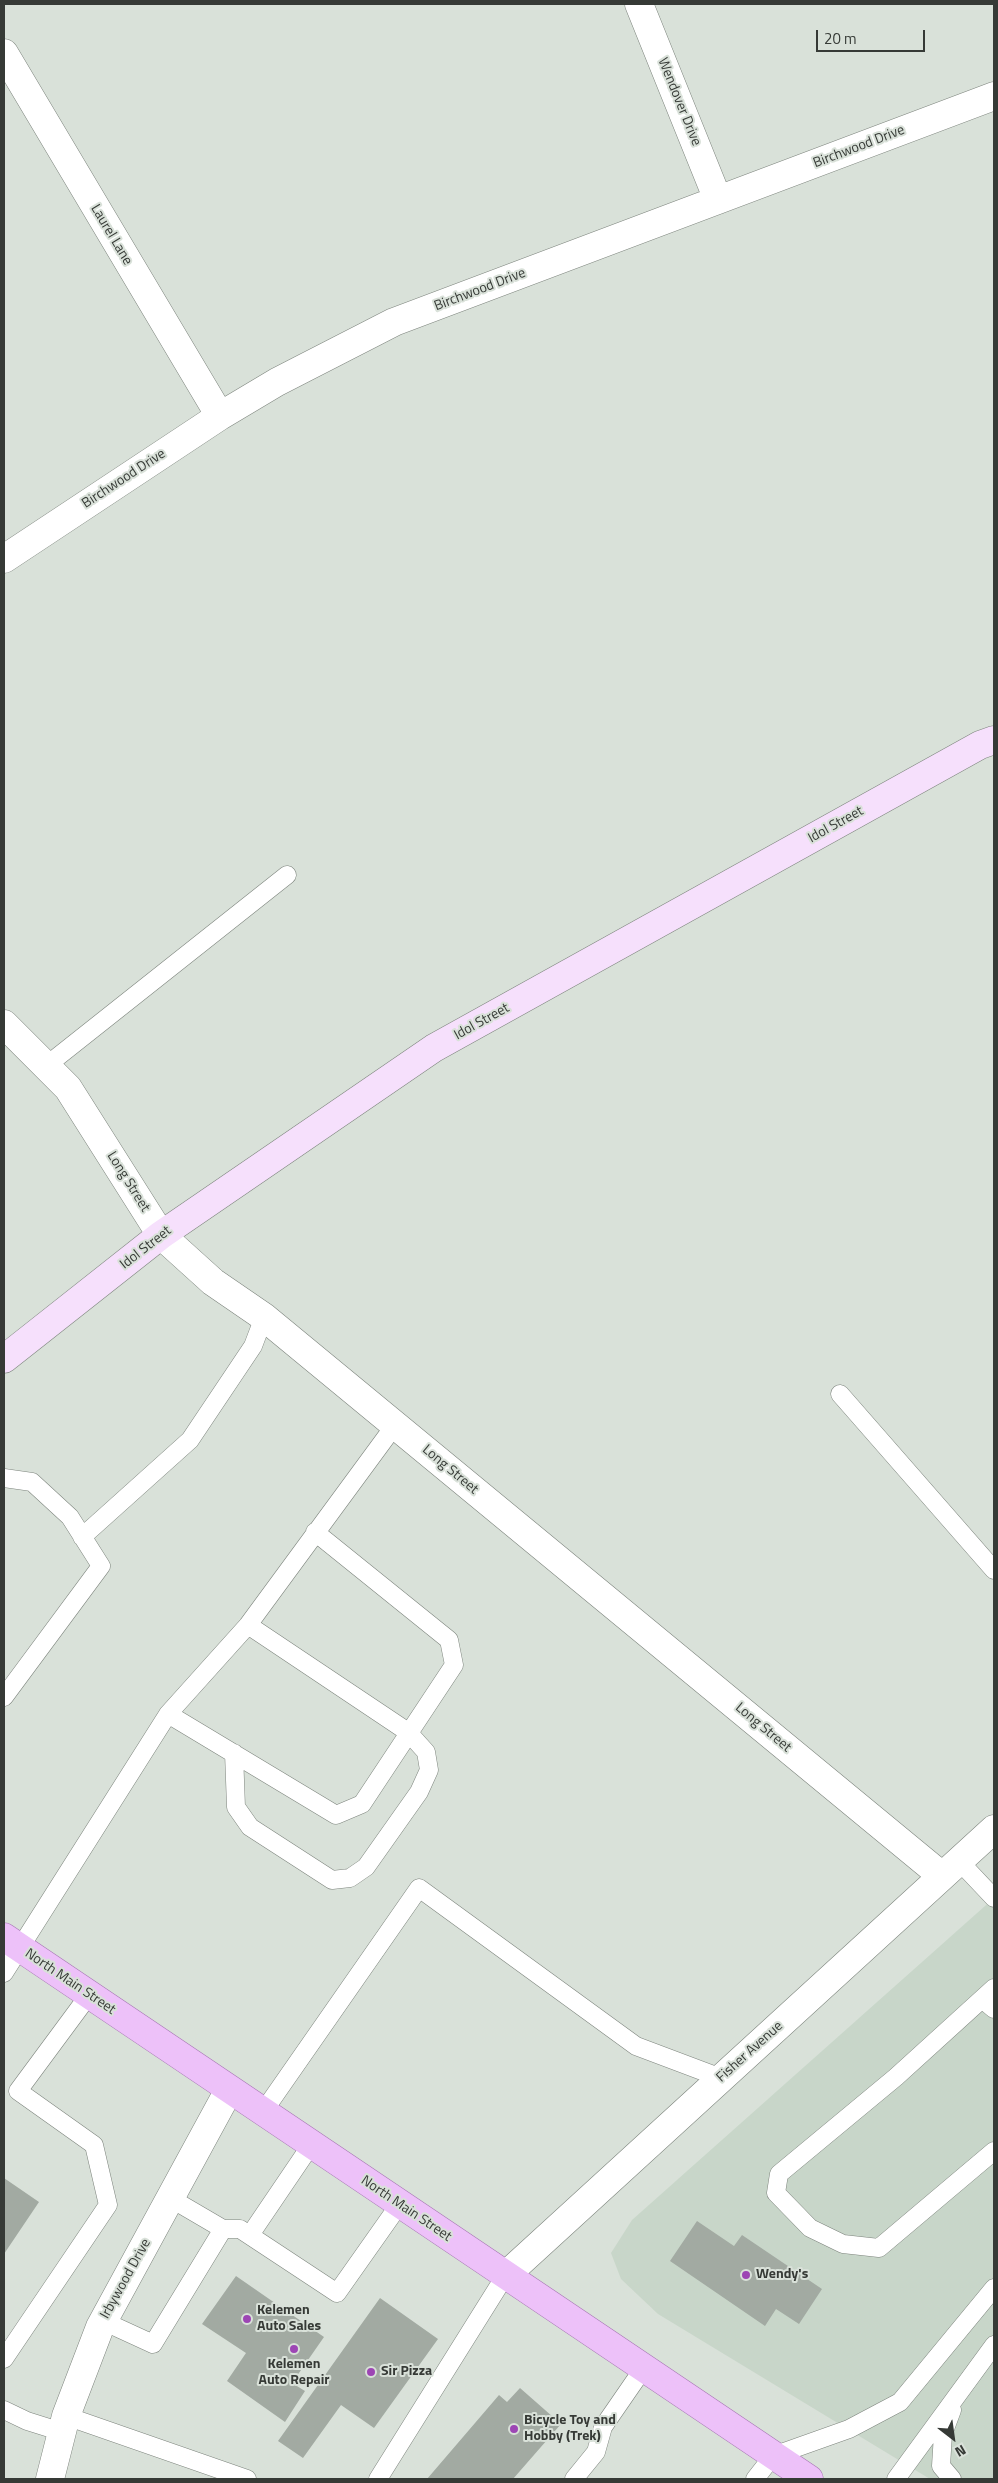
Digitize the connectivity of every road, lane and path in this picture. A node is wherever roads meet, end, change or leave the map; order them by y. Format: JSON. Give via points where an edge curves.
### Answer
{"nodes":[{"id":1,"x":639,"y":4,"type":"edge"},
{"id":2,"x":4,"y":54,"type":"edge"},
{"id":3,"x":994,"y":96,"type":"edge"},
{"id":4,"x":718,"y":200,"type":"junction"},
{"id":5,"x":220,"y":416,"type":"junction"},
{"id":6,"x":4,"y":558,"type":"edge"},
{"id":7,"x":994,"y":740,"type":"edge"},
{"id":8,"x":287,"y":876,"type":"dead end"},
{"id":9,"x":4,"y":1024,"type":"edge"},
{"id":10,"x":46,"y":1066,"type":"junction"},
{"id":11,"x":161,"y":1235,"type":"junction"},
{"id":12,"x":264,"y":1317,"type":"junction"},
{"id":13,"x":4,"y":1359,"type":"edge"},
{"id":14,"x":840,"y":1394,"type":"dead end"},
{"id":15,"x":395,"y":1425,"type":"junction"},
{"id":16,"x":4,"y":1478,"type":"edge"},
{"id":17,"x":315,"y":1532,"type":"junction"},
{"id":18,"x":82,"y":1537,"type":"junction"},
{"id":19,"x":994,"y":1570,"type":"edge"},
{"id":20,"x":248,"y":1625,"type":"junction"},
{"id":21,"x":4,"y":1697,"type":"edge"},
{"id":22,"x":168,"y":1714,"type":"junction"},
{"id":23,"x":408,"y":1732,"type":"junction"},
{"id":24,"x":234,"y":1753,"type":"junction"},
{"id":25,"x":994,"y":1828,"type":"edge"},
{"id":26,"x":951,"y":1868,"type":"junction"},
{"id":27,"x":994,"y":1898,"type":"edge"},
{"id":28,"x":12,"y":1942,"type":"edge"},
{"id":29,"x":4,"y":1973,"type":"edge"},
{"id":30,"x":90,"y":1995,"type":"junction"},
{"id":31,"x":990,"y":1998,"type":"edge"},
{"id":32,"x":722,"y":2078,"type":"junction"},
{"id":33,"x":230,"y":2090,"type":"junction"},
{"id":34,"x":263,"y":2112,"type":"junction"},
{"id":35,"x":311,"y":2145,"type":"junction"},
{"id":36,"x":994,"y":2151,"type":"edge"},
{"id":37,"x":170,"y":2198,"type":"junction"},
{"id":38,"x":399,"y":2205,"type":"junction"},
{"id":39,"x":223,"y":2229,"type":"junction"},
{"id":40,"x":250,"y":2235,"type":"junction"},
{"id":41,"x":505,"y":2276,"type":"junction"},
{"id":42,"x":994,"y":2288,"type":"edge"},
{"id":43,"x":103,"y":2321,"type":"junction"},
{"id":44,"x":994,"y":2345,"type":"edge"},
{"id":45,"x":4,"y":2359,"type":"edge"},
{"id":46,"x":643,"y":2369,"type":"junction"},
{"id":47,"x":960,"y":2388,"type":"junction"},
{"id":48,"x":4,"y":2410,"type":"edge"},
{"id":49,"x":64,"y":2424,"type":"junction"},
{"id":50,"x":773,"y":2456,"type":"junction"},
{"id":51,"x":50,"y":2479,"type":"edge"},
{"id":52,"x":247,"y":2479,"type":"edge"},
{"id":53,"x":378,"y":2479,"type":"edge"},
{"id":54,"x":574,"y":2479,"type":"edge"},
{"id":55,"x":755,"y":2479,"type":"edge"},
{"id":56,"x":809,"y":2479,"type":"edge"},
{"id":57,"x":896,"y":2479,"type":"edge"},
{"id":58,"x":952,"y":2479,"type":"edge"}],
"edges":[{"from":1,"to":4,"type":"street","name":"Wendover Drive"},
{"from":2,"to":5,"type":"street","name":"Laurel Lane"},
{"from":3,"to":4,"type":"street","name":"Birchwood Drive"},
{"from":4,"to":5,"type":"street","name":"Birchwood Drive","via":[[394,322],[277,382]]},
{"from":5,"to":6,"type":"street","name":"Birchwood Drive"},
{"from":7,"to":11,"type":"street","name":"Idol Street","via":[[434,1048]]},
{"from":8,"to":10,"type":"lane"},
{"from":9,"to":10,"type":"street","name":"Long Street"},
{"from":10,"to":11,"type":"street","name":"Long Street","via":[[68,1088]]},
{"from":11,"to":12,"type":"street","name":"Long Street","via":[[213,1282]]},
{"from":11,"to":13,"type":"street","name":"Idol Street"},
{"from":12,"to":15,"type":"street","name":"Long Street"},
{"from":12,"to":18,"type":"lane","via":[[253,1346],[190,1440]]},
{"from":14,"to":19,"type":"lane"},
{"from":15,"to":17,"type":"lane"},
{"from":15,"to":26,"type":"street","name":"Long Street"},
{"from":16,"to":18,"type":"lane","via":[[32,1482],[70,1517]]},
{"from":17,"to":20,"type":"lane"},
{"from":17,"to":23,"type":"lane","via":[[449,1640],[454,1665]]},
{"from":18,"to":21,"type":"lane","via":[[101,1566]]},
{"from":20,"to":22,"type":"lane"},
{"from":20,"to":23,"type":"lane"},
{"from":22,"to":24,"type":"lane"},
{"from":22,"to":28,"type":"lane"},
{"from":23,"to":24,"type":"lane","via":[[362,1804],[336,1814]]},
{"from":23,"to":24,"type":"lane","via":[[426,1752],[428,1770],[419,1792],[366,1867],[350,1878],[332,1880],[250,1827],[236,1807]]},
{"from":25,"to":26,"type":"street","name":"Fisher Avenue"},
{"from":26,"to":27,"type":"lane"},
{"from":26,"to":32,"type":"street","name":"Fisher Avenue"},
{"from":28,"to":29,"type":"lane"},
{"from":28,"to":30,"type":"main road","name":"North Main Street"},
{"from":30,"to":33,"type":"main road","name":"North Main Street"},
{"from":30,"to":45,"type":"lane","via":[[18,2092],[94,2146],[108,2205]]},
{"from":31,"to":36,"type":"lane","via":[[779,2174],[776,2193],[810,2228],[843,2244],[879,2248]]},
{"from":32,"to":34,"type":"lane","via":[[636,2046],[419,1888]]},
{"from":32,"to":41,"type":"street","name":"Fisher Avenue"},
{"from":33,"to":34,"type":"main road","name":"North Main Street"},
{"from":33,"to":37,"type":"street","name":"Irbywood Drive"},
{"from":34,"to":35,"type":"main road","name":"North Main Street"},
{"from":35,"to":38,"type":"main road","name":"North Main Street"},
{"from":35,"to":40,"type":"lane"},
{"from":37,"to":39,"type":"lane"},
{"from":37,"to":43,"type":"street","name":"Irbywood Drive"},
{"from":38,"to":40,"type":"lane","via":[[337,2293]]},
{"from":38,"to":41,"type":"main road","name":"North Main Street"},
{"from":39,"to":40,"type":"lane","via":[[240,2228]]},
{"from":39,"to":43,"type":"lane","via":[[153,2344]]},
{"from":41,"to":46,"type":"main road","name":"North Main Street"},
{"from":41,"to":53,"type":"lane"},
{"from":42,"to":50,"type":"lane","via":[[900,2402],[849,2429]]},
{"from":43,"to":49,"type":"street","name":"Irbywood Drive"},
{"from":44,"to":47,"type":"lane"},
{"from":46,"to":50,"type":"main road","name":"North Main Street"},
{"from":46,"to":54,"type":"lane","via":[[603,2427],[596,2452]]},
{"from":47,"to":57,"type":"lane"},
{"from":47,"to":58,"type":"lane","via":[[944,2434],[941,2466]]},
{"from":48,"to":49,"type":"lane","via":[[27,2421]]},
{"from":49,"to":51,"type":"street","name":"Irbywood Drive"},
{"from":49,"to":52,"type":"lane"},
{"from":50,"to":55,"type":"lane"},
{"from":50,"to":56,"type":"main road","name":"North Main Street"}]}
